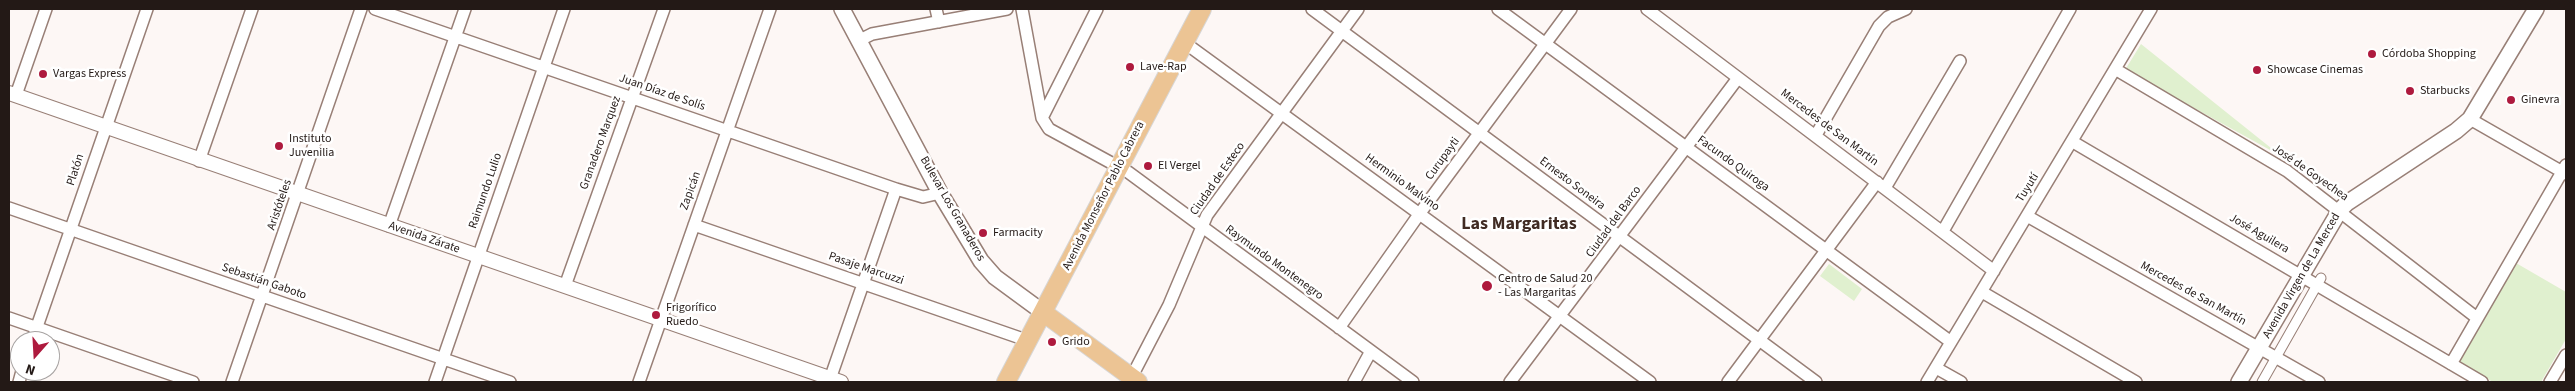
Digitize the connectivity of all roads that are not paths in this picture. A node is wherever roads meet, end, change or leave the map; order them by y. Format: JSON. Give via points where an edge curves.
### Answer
{"nodes":[{"id":1,"x":46,"y":9,"type":"edge"},
{"id":2,"x":147,"y":9,"type":"edge"},
{"id":3,"x":252,"y":9,"type":"edge"},
{"id":4,"x":362,"y":9,"type":"edge"},
{"id":5,"x":375,"y":9,"type":"edge"},
{"id":6,"x":465,"y":9,"type":"edge"},
{"id":7,"x":564,"y":9,"type":"edge"},
{"id":8,"x":664,"y":9,"type":"edge"},
{"id":9,"x":770,"y":9,"type":"edge"},
{"id":10,"x":842,"y":9,"type":"edge"},
{"id":11,"x":936,"y":9,"type":"edge"},
{"id":12,"x":1007,"y":9,"type":"edge"},
{"id":13,"x":1022,"y":9,"type":"edge"},
{"id":14,"x":1097,"y":9,"type":"edge"},
{"id":15,"x":1202,"y":9,"type":"edge"},
{"id":16,"x":1312,"y":9,"type":"edge"},
{"id":17,"x":1358,"y":9,"type":"edge"},
{"id":18,"x":1498,"y":9,"type":"edge"},
{"id":19,"x":1571,"y":9,"type":"edge"},
{"id":20,"x":1647,"y":9,"type":"edge"},
{"id":21,"x":1906,"y":9,"type":"edge"},
{"id":22,"x":2070,"y":9,"type":"edge"},
{"id":23,"x":2151,"y":9,"type":"edge"},
{"id":24,"x":2536,"y":9,"type":"edge"},
{"id":25,"x":938,"y":22,"type":"junction"},
{"id":26,"x":1342,"y":31,"type":"junction"},
{"id":27,"x":455,"y":37,"type":"junction"},
{"id":28,"x":858,"y":41,"type":"junction"},
{"id":29,"x":1184,"y":42,"type":"junction"},
{"id":30,"x":1545,"y":43,"type":"junction"},
{"id":31,"x":1960,"y":61,"type":"dead end"},
{"id":32,"x":544,"y":67,"type":"junction"},
{"id":33,"x":2115,"y":69,"type":"junction"},
{"id":34,"x":1738,"y":78,"type":"junction"},
{"id":35,"x":12,"y":94,"type":"edge"},
{"id":36,"x":632,"y":97,"type":"junction"},
{"id":37,"x":1282,"y":112,"type":"junction"},
{"id":38,"x":1042,"y":118,"type":"junction"},
{"id":39,"x":2470,"y":119,"type":"junction"},
{"id":40,"x":105,"y":128,"type":"junction"},
{"id":41,"x":727,"y":130,"type":"junction"},
{"id":42,"x":1479,"y":132,"type":"junction"},
{"id":43,"x":1816,"y":135,"type":"junction"},
{"id":44,"x":2073,"y":142,"type":"junction"},
{"id":45,"x":1686,"y":147,"type":"junction"},
{"id":46,"x":199,"y":161,"type":"junction"},
{"id":47,"x":1118,"y":168,"type":"junction"},
{"id":48,"x":2565,"y":170,"type":"edge"},
{"id":49,"x":1881,"y":185,"type":"junction"},
{"id":50,"x":896,"y":189,"type":"junction"},
{"id":51,"x":940,"y":193,"type":"junction"},
{"id":52,"x":298,"y":195,"type":"junction"},
{"id":53,"x":9,"y":208,"type":"edge"},
{"id":54,"x":2340,"y":210,"type":"junction"},
{"id":55,"x":1420,"y":213,"type":"junction"},
{"id":56,"x":2027,"y":216,"type":"junction"},
{"id":57,"x":694,"y":225,"type":"junction"},
{"id":58,"x":389,"y":226,"type":"junction"},
{"id":59,"x":1202,"y":226,"type":"junction"},
{"id":60,"x":71,"y":230,"type":"junction"},
{"id":61,"x":1943,"y":231,"type":"junction"},
{"id":62,"x":1620,"y":237,"type":"junction"},
{"id":63,"x":1826,"y":251,"type":"junction"},
{"id":64,"x":478,"y":257,"type":"junction"},
{"id":65,"x":1994,"y":271,"type":"junction"},
{"id":66,"x":2302,"y":275,"type":"junction"},
{"id":67,"x":863,"y":282,"type":"junction"},
{"id":68,"x":2319,"y":282,"type":"junction"},
{"id":69,"x":565,"y":286,"type":"junction"},
{"id":70,"x":1982,"y":292,"type":"junction"},
{"id":71,"x":262,"y":297,"type":"junction"},
{"id":72,"x":1044,"y":312,"type":"junction"},
{"id":73,"x":1562,"y":316,"type":"junction"},
{"id":74,"x":9,"y":318,"type":"edge"},
{"id":75,"x":2477,"y":318,"type":"junction"},
{"id":76,"x":660,"y":320,"type":"junction"},
{"id":77,"x":36,"y":328,"type":"junction"},
{"id":78,"x":1339,"y":328,"type":"junction"},
{"id":79,"x":35,"y":331,"type":"edge"},
{"id":80,"x":1028,"y":341,"type":"junction"},
{"id":81,"x":1759,"y":341,"type":"junction"},
{"id":82,"x":1951,"y":342,"type":"junction"},
{"id":83,"x":2260,"y":348,"type":"junction"},
{"id":84,"x":1371,"y":352,"type":"junction"},
{"id":85,"x":2566,"y":355,"type":"edge"},
{"id":86,"x":2276,"y":357,"type":"junction"},
{"id":87,"x":443,"y":359,"type":"junction"},
{"id":88,"x":2451,"y":364,"type":"junction"},
{"id":89,"x":1936,"y":368,"type":"junction"},
{"id":90,"x":833,"y":381,"type":"edge"},
{"id":91,"x":1132,"y":381,"type":"edge"},
{"id":92,"x":193,"y":382,"type":"edge"},
{"id":93,"x":232,"y":382,"type":"edge"},
{"id":94,"x":435,"y":382,"type":"edge"},
{"id":95,"x":510,"y":382,"type":"edge"},
{"id":96,"x":639,"y":382,"type":"edge"},
{"id":97,"x":1006,"y":382,"type":"edge"},
{"id":98,"x":1354,"y":382,"type":"edge"},
{"id":99,"x":1413,"y":382,"type":"edge"},
{"id":100,"x":1510,"y":382,"type":"edge"},
{"id":101,"x":1650,"y":382,"type":"edge"},
{"id":102,"x":1728,"y":382,"type":"edge"},
{"id":103,"x":1816,"y":382,"type":"edge"},
{"id":104,"x":1928,"y":382,"type":"edge"},
{"id":105,"x":1961,"y":382,"type":"edge"},
{"id":106,"x":2136,"y":382,"type":"edge"},
{"id":107,"x":2240,"y":382,"type":"edge"},
{"id":108,"x":2262,"y":382,"type":"edge"},
{"id":109,"x":2319,"y":382,"type":"edge"},
{"id":110,"x":2482,"y":382,"type":"edge"},
{"id":111,"x":2550,"y":382,"type":"edge"}],
"edges":[{"from":1,"to":35,"type":"street"},
{"from":2,"to":40,"type":"street","name":"Platón"},
{"from":3,"to":46,"type":"street"},
{"from":4,"to":52,"type":"street","name":"Aristóteles"},
{"from":5,"to":27,"type":"street","name":"Juan Díaz de Solís"},
{"from":6,"to":27,"type":"street"},
{"from":7,"to":32,"type":"street","name":"Raimundo Lulio"},
{"from":8,"to":36,"type":"street","name":"Granadero Marquez"},
{"from":9,"to":41,"type":"street","name":"Zapicán"},
{"from":10,"to":28,"type":"main road","name":"Bulevar Los Granaderos"},
{"from":11,"to":25,"type":"street"},
{"from":12,"to":25,"type":"street"},
{"from":13,"to":38,"type":"street"},
{"from":14,"to":38,"type":"street"},
{"from":15,"to":29,"type":"main road","name":"Avenida Monseñor Pablo Cabrera"},
{"from":16,"to":26,"type":"street","name":"Ernesto Soneira"},
{"from":17,"to":26,"type":"street","name":"Ciudad de Esteco"},
{"from":18,"to":30,"type":"street","name":"Facundo Quiroga"},
{"from":19,"to":30,"type":"street","name":"Curupayti"},
{"from":20,"to":34,"type":"street","name":"Mercedes de San Martín"},
{"from":21,"to":43,"type":"street","via":[[1888,17],[1879,26]]},
{"from":22,"to":61,"type":"street"},
{"from":23,"to":33,"type":"street","name":"Tuyutí"},
{"from":24,"to":39,"type":"main road","name":"Avenida Virgen de La Merced"},
{"from":25,"to":28,"type":"street","via":[[872,34]]},
{"from":26,"to":37,"type":"street","name":"Ciudad de Esteco"},
{"from":26,"to":42,"type":"street","name":"Ernesto Soneira"},
{"from":27,"to":32,"type":"street","name":"Juan Díaz de Solís"},
{"from":27,"to":58,"type":"street"},
{"from":28,"to":51,"type":"main road","name":"Bulevar Los Granaderos"},
{"from":29,"to":37,"type":"street","name":"Herminio Malvino"},
{"from":29,"to":47,"type":"main road","name":"Avenida Monseñor Pablo Cabrera"},
{"from":30,"to":42,"type":"street","name":"Curupayti"},
{"from":30,"to":45,"type":"street","name":"Facundo Quiroga"},
{"from":31,"to":49,"type":"street"},
{"from":32,"to":36,"type":"street","name":"Juan Díaz de Solís"},
{"from":32,"to":64,"type":"street","name":"Raimundo Lulio"},
{"from":33,"to":44,"type":"street","name":"Tuyutí"},
{"from":33,"to":54,"type":"street","name":"José de Goyechea","via":[[2287,171]]},
{"from":34,"to":43,"type":"street","name":"Mercedes de San Martín"},
{"from":34,"to":45,"type":"street","name":"Ciudad del Barco"},
{"from":35,"to":40,"type":"street","name":"Avenida Zárate"},
{"from":36,"to":41,"type":"street","name":"Juan Díaz de Solís"},
{"from":36,"to":69,"type":"street","name":"Granadero Marquez"},
{"from":37,"to":55,"type":"street","name":"Herminio Malvino"},
{"from":37,"to":59,"type":"street","name":"Ciudad de Esteco","via":[[1206,215]]},
{"from":38,"to":47,"type":"street","name":"Raymundo Montenegro","via":[[1056,134]]},
{"from":39,"to":48,"type":"street"},
{"from":39,"to":54,"type":"main road","name":"Avenida Virgen de La Merced"},
{"from":40,"to":46,"type":"street","name":"Avenida Zárate"},
{"from":40,"to":60,"type":"street","name":"Platón"},
{"from":41,"to":50,"type":"street","name":"Juan Díaz de Solís"},
{"from":41,"to":57,"type":"street","name":"Zapicán"},
{"from":42,"to":55,"type":"street","name":"Curupayti"},
{"from":42,"to":62,"type":"street","name":"Ernesto Soneira"},
{"from":43,"to":49,"type":"street","name":"Mercedes de San Martín"},
{"from":44,"to":56,"type":"street","name":"Tuyutí"},
{"from":44,"to":66,"type":"street","name":"José Aguilera"},
{"from":45,"to":62,"type":"street","name":"Ciudad del Barco"},
{"from":45,"to":63,"type":"street","name":"Facundo Quiroga"},
{"from":46,"to":52,"type":"street","name":"Avenida Zárate"},
{"from":47,"to":59,"type":"street","name":"Raymundo Montenegro"},
{"from":47,"to":72,"type":"main road","name":"Avenida Monseñor Pablo Cabrera"},
{"from":48,"to":75,"type":"street"},
{"from":49,"to":61,"type":"street","name":"Mercedes de San Martín"},
{"from":49,"to":63,"type":"street"},
{"from":50,"to":51,"type":"street","name":"Juan Díaz de Solís","via":[[922,197]]},
{"from":50,"to":67,"type":"street"},
{"from":51,"to":72,"type":"main road","name":"Bulevar Los Granaderos","via":[[988,270]]},
{"from":52,"to":58,"type":"street","name":"Avenida Zárate"},
{"from":52,"to":71,"type":"street","name":"Aristóteles"},
{"from":53,"to":60,"type":"street","name":"Sebastián Gaboto"},
{"from":54,"to":66,"type":"main road","name":"Avenida Virgen de La Merced"},
{"from":54,"to":75,"type":"street","name":"José de Goyechea"},
{"from":55,"to":73,"type":"street","name":"Herminio Malvino"},
{"from":55,"to":78,"type":"street","name":"Curupayti"},
{"from":56,"to":65,"type":"street","name":"Tuyutí"},
{"from":56,"to":83,"type":"street","name":"Mercedes de San Martín"},
{"from":57,"to":67,"type":"street","name":"Pasaje Marcuzzi"},
{"from":57,"to":76,"type":"street","name":"Zapicán"},
{"from":58,"to":64,"type":"street","name":"Avenida Zárate"},
{"from":59,"to":78,"type":"street","name":"Raymundo Montenegro"},
{"from":59,"to":91,"type":"street","name":"Ciudad de Esteco"},
{"from":60,"to":71,"type":"street","name":"Sebastián Gaboto"},
{"from":60,"to":77,"type":"street","name":"Platón"},
{"from":61,"to":65,"type":"street","name":"Mercedes de San Martín"},
{"from":62,"to":73,"type":"street","name":"Ciudad del Barco"},
{"from":62,"to":81,"type":"street","name":"Ernesto Soneira"},
{"from":63,"to":81,"type":"street"},
{"from":63,"to":82,"type":"street","name":"Facundo Quiroga"},
{"from":64,"to":69,"type":"street","name":"Avenida Zárate"},
{"from":64,"to":87,"type":"street","name":"Raimundo Lulio"},
{"from":65,"to":70,"type":"street","name":"Tuyutí"},
{"from":66,"to":68,"type":"street","name":"José Aguilera"},
{"from":66,"to":83,"type":"main road","name":"Avenida Virgen de La Merced"},
{"from":67,"to":80,"type":"street","name":"Pasaje Marcuzzi"},
{"from":67,"to":90,"type":"street"},
{"from":68,"to":86,"type":"street","name":"Avenida Virgen de La Merced"},
{"from":68,"to":88,"type":"street","name":"José Aguilera"},
{"from":69,"to":76,"type":"street","name":"Avenida Zárate"},
{"from":70,"to":82,"type":"street","name":"Tuyutí"},
{"from":70,"to":106,"type":"street"},
{"from":71,"to":87,"type":"street","name":"Sebastián Gaboto"},
{"from":71,"to":93,"type":"street","name":"Aristóteles"},
{"from":72,"to":80,"type":"main road","name":"Avenida Monseñor Pablo Cabrera"},
{"from":72,"to":91,"type":"main road","name":"Bulevar Los Granaderos"},
{"from":73,"to":100,"type":"street","name":"Ciudad del Barco"},
{"from":73,"to":101,"type":"street","name":"Herminio Malvino"},
{"from":74,"to":77,"type":"street"},
{"from":75,"to":88,"type":"street"},
{"from":76,"to":90,"type":"street","name":"Avenida Zárate"},
{"from":76,"to":96,"type":"street","name":"Zapicán"},
{"from":77,"to":79,"type":"street","name":"Platón"},
{"from":77,"to":92,"type":"street"},
{"from":78,"to":84,"type":"street","name":"Raymundo Montenegro"},
{"from":80,"to":97,"type":"main road","name":"Avenida Monseñor Pablo Cabrera"},
{"from":81,"to":102,"type":"street"},
{"from":81,"to":103,"type":"street","name":"Ernesto Soneira"},
{"from":82,"to":89,"type":"street","name":"Tuyutí"},
{"from":83,"to":86,"type":"street","name":"Mercedes de San Martín"},
{"from":83,"to":107,"type":"main road","name":"Avenida Virgen de La Merced"},
{"from":84,"to":98,"type":"street"},
{"from":84,"to":99,"type":"street","name":"Raymundo Montenegro"},
{"from":85,"to":111,"type":"street"},
{"from":86,"to":108,"type":"street","name":"Avenida Virgen de La Merced"},
{"from":86,"to":109,"type":"street","name":"Mercedes de San Martín"},
{"from":87,"to":94,"type":"street","name":"Raimundo Lulio"},
{"from":87,"to":95,"type":"street","name":"Sebastián Gaboto"},
{"from":88,"to":110,"type":"street","name":"José Aguilera"},
{"from":89,"to":104,"type":"street","name":"Tuyutí"},
{"from":89,"to":105,"type":"street"}]}
